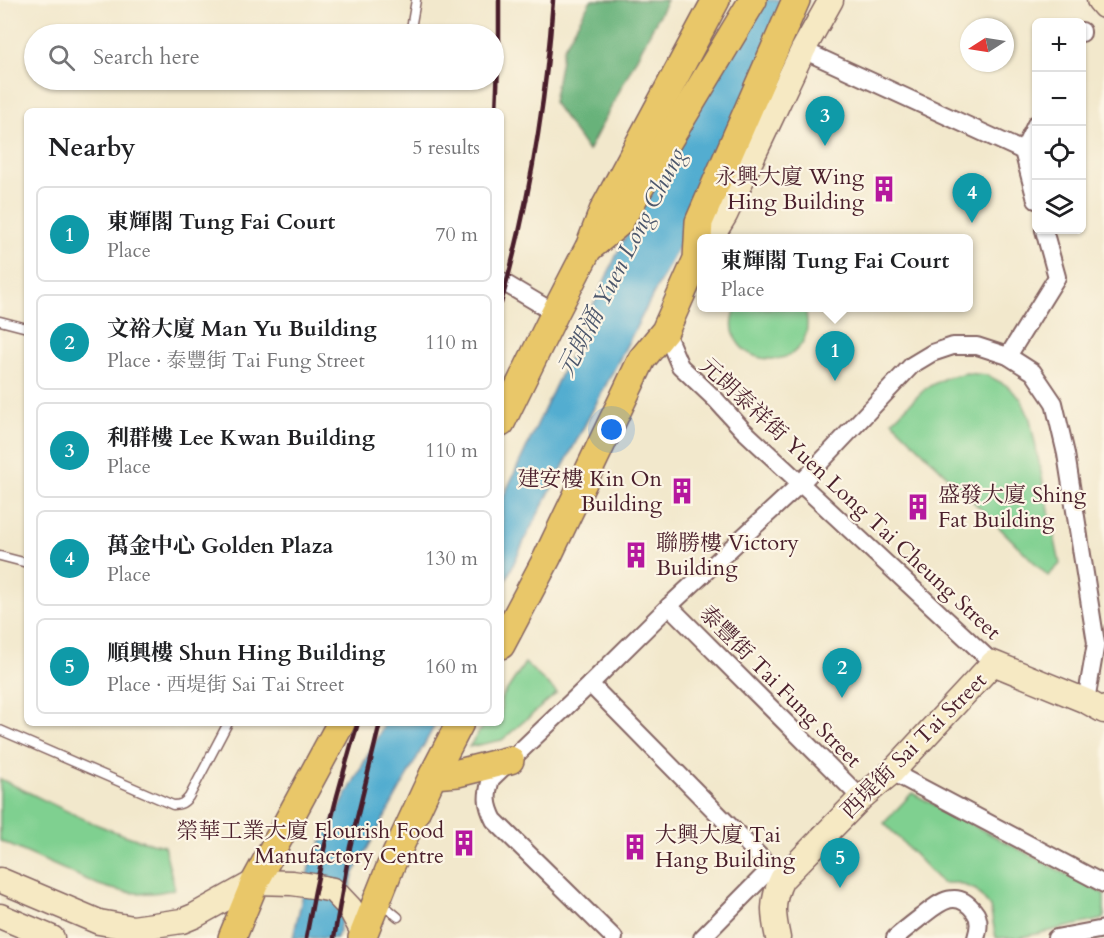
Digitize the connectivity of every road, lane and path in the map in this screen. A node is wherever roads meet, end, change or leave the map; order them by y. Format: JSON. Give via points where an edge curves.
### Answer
{"nodes":[{"id":1,"x":416,"y":0,"type":"edge"},
{"id":2,"x":716,"y":0,"type":"edge"},
{"id":3,"x":753,"y":0,"type":"edge"},
{"id":4,"x":796,"y":0,"type":"edge"},
{"id":5,"x":831,"y":0,"type":"edge"},
{"id":6,"x":1098,"y":0,"type":"edge"},
{"id":7,"x":1104,"y":6,"type":"edge"},
{"id":8,"x":412,"y":24,"type":"edge"},
{"id":9,"x":803,"y":50,"type":"junction"},
{"id":10,"x":1035,"y":126,"type":"edge"},
{"id":11,"x":1023,"y":151,"type":"junction"},
{"id":12,"x":1032,"y":185,"type":"edge"},
{"id":13,"x":701,"y":234,"type":"edge"},
{"id":14,"x":713,"y":234,"type":"edge"},
{"id":15,"x":1045,"y":234,"type":"edge"},
{"id":16,"x":588,"y":249,"type":"junction"},
{"id":17,"x":697,"y":263,"type":"edge"},
{"id":18,"x":504,"y":283,"type":"edge"},
{"id":19,"x":555,"y":313,"type":"junction"},
{"id":20,"x":0,"y":321,"type":"edge"},
{"id":21,"x":24,"y":327,"type":"edge"},
{"id":22,"x":665,"y":331,"type":"junction"},
{"id":23,"x":1008,"y":356,"type":"junction"},
{"id":24,"x":504,"y":417,"type":"edge"},
{"id":25,"x":801,"y":483,"type":"junction"},
{"id":26,"x":0,"y":556,"type":"edge"},
{"id":27,"x":24,"y":562,"type":"edge"},
{"id":28,"x":669,"y":606,"type":"junction"},
{"id":29,"x":504,"y":639,"type":"edge"},
{"id":30,"x":993,"y":663,"type":"junction"},
{"id":31,"x":590,"y":684,"type":"junction"},
{"id":32,"x":1095,"y":706,"type":"edge"},
{"id":33,"x":226,"y":726,"type":"edge"},
{"id":34,"x":339,"y":726,"type":"edge"},
{"id":35,"x":458,"y":726,"type":"edge"},
{"id":36,"x":0,"y":730,"type":"edge"},
{"id":37,"x":510,"y":760,"type":"junction"},
{"id":38,"x":892,"y":772,"type":"junction"},
{"id":39,"x":433,"y":774,"type":"junction"},
{"id":40,"x":861,"y":798,"type":"junction"},
{"id":41,"x":777,"y":874,"type":"junction"},
{"id":42,"x":0,"y":880,"type":"edge"},
{"id":43,"x":255,"y":882,"type":"junction"},
{"id":44,"x":1104,"y":884,"type":"edge"},
{"id":45,"x":378,"y":900,"type":"junction"},
{"id":46,"x":0,"y":916,"type":"edge"},
{"id":47,"x":398,"y":917,"type":"dead end"},
{"id":48,"x":1104,"y":928,"type":"edge"},
{"id":49,"x":363,"y":936,"type":"edge"},
{"id":50,"x":52,"y":938,"type":"edge"},
{"id":51,"x":232,"y":938,"type":"edge"},
{"id":52,"x":614,"y":938,"type":"edge"},
{"id":53,"x":702,"y":938,"type":"edge"},
{"id":54,"x":778,"y":938,"type":"edge"},
{"id":55,"x":895,"y":938,"type":"edge"},
{"id":56,"x":976,"y":938,"type":"edge"},
{"id":57,"x":1056,"y":938,"type":"edge"}],
"edges":[{"from":1,"to":8,"type":"lane"},
{"from":2,"to":16,"type":"main road","via":[[603,211]]},
{"from":3,"to":16,"type":"main road","via":[[618,224]]},
{"from":4,"to":13,"type":"main road","via":[[699,222]]},
{"from":5,"to":9,"type":"street"},
{"from":6,"to":7,"type":"street"},
{"from":9,"to":11,"type":"street"},
{"from":9,"to":14,"type":"street"},
{"from":10,"to":11,"type":"street"},
{"from":11,"to":12,"type":"street"},
{"from":15,"to":23,"type":"street","via":[[1057,277]]},
{"from":16,"to":19,"type":"main road"},
{"from":17,"to":22,"type":"main road"},
{"from":18,"to":19,"type":"street"},
{"from":19,"to":24,"type":"main road"},
{"from":20,"to":21,"type":"lane"},
{"from":22,"to":25,"type":"street","name":"元朗泰祥街 Yuen Long Tai Cheung Street","via":[[680,366]]},
{"from":22,"to":29,"type":"main road","via":[[642,359]]},
{"from":23,"to":25,"type":"street","via":[[977,346],[953,346],[912,365]]},
{"from":23,"to":32,"type":"street","via":[[1033,372],[1054,404],[1066,454],[1095,643]]},
{"from":25,"to":28,"type":"street"},
{"from":25,"to":30,"type":"street","name":"元朗泰祥街 Yuen Long Tai Cheung Street"},
{"from":26,"to":27,"type":"lane"},
{"from":28,"to":31,"type":"street"},
{"from":28,"to":40,"type":"street","name":"泰豐街 Tai Fung Street"},
{"from":30,"to":32,"type":"street"},
{"from":30,"to":38,"type":"street","name":"西堤街 Sai Tai Street"},
{"from":31,"to":37,"type":"street"},
{"from":31,"to":41,"type":"street"},
{"from":33,"to":36,"type":"lane","via":[[189,797],[179,805]]},
{"from":34,"to":43,"type":"main road"},
{"from":35,"to":39,"type":"main road"},
{"from":37,"to":39,"type":"main road","via":[[458,773]]},
{"from":37,"to":52,"type":"street","via":[[491,779],[487,792],[494,820]]},
{"from":38,"to":40,"type":"street","name":"西堤街 Sai Tai Street"},
{"from":38,"to":44,"type":"street"},
{"from":39,"to":45,"type":"main road"},
{"from":40,"to":41,"type":"street","name":"西堤街 Sai Tai Street"},
{"from":41,"to":53,"type":"street"},
{"from":41,"to":54,"type":"street","via":[[774,903]]},
{"from":42,"to":43,"type":"street","via":[[99,922],[133,928],[182,921]]},
{"from":43,"to":49,"type":"street","via":[[333,890],[346,903]]},
{"from":43,"to":51,"type":"main road"},
{"from":45,"to":47,"type":"lane"},
{"from":45,"to":49,"type":"main road"},
{"from":46,"to":50,"type":"street"},
{"from":48,"to":57,"type":"street"},
{"from":55,"to":56,"type":"street","via":[[940,902],[953,899],[966,903],[977,914]]}]}
